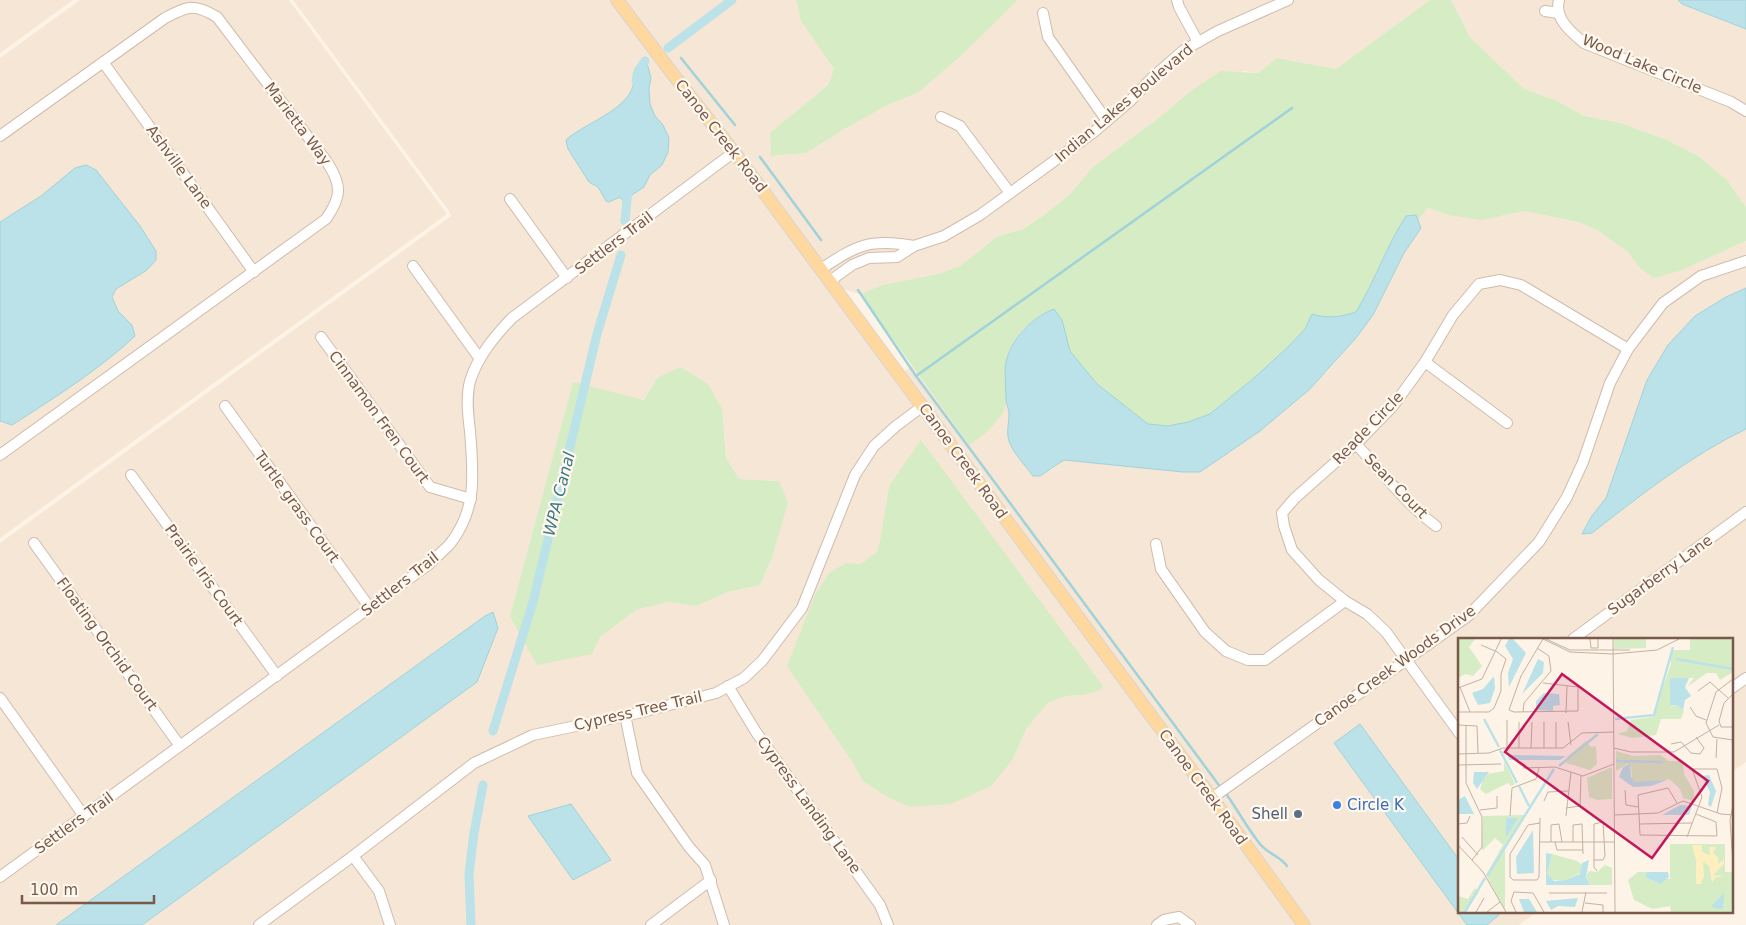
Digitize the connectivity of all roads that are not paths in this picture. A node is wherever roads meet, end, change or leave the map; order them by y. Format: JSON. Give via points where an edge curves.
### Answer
{"nodes":[{"id":1,"x":618,"y":0,"type":"edge"},
{"id":2,"x":1177,"y":0,"type":"edge"},
{"id":3,"x":1288,"y":0,"type":"edge"},
{"id":4,"x":1559,"y":0,"type":"edge"},
{"id":5,"x":1545,"y":11,"type":"dead end"},
{"id":6,"x":1043,"y":13,"type":"dead end"},
{"id":7,"x":1558,"y":13,"type":"junction"},
{"id":8,"x":1198,"y":42,"type":"junction"},
{"id":9,"x":104,"y":62,"type":"junction"},
{"id":10,"x":1746,"y":111,"type":"edge"},
{"id":11,"x":941,"y":117,"type":"dead end"},
{"id":12,"x":1107,"y":121,"type":"junction"},
{"id":13,"x":0,"y":136,"type":"edge"},
{"id":14,"x":734,"y":152,"type":"junction"},
{"id":15,"x":1010,"y":193,"type":"junction"},
{"id":16,"x":510,"y":199,"type":"dead end"},
{"id":17,"x":914,"y":246,"type":"junction"},
{"id":18,"x":1746,"y":261,"type":"edge"},
{"id":19,"x":413,"y":266,"type":"dead end"},
{"id":20,"x":821,"y":269,"type":"junction"},
{"id":21,"x":254,"y":272,"type":"junction"},
{"id":22,"x":567,"y":278,"type":"junction"},
{"id":23,"x":830,"y":281,"type":"junction"},
{"id":24,"x":321,"y":337,"type":"dead end"},
{"id":25,"x":1628,"y":349,"type":"junction"},
{"id":26,"x":480,"y":358,"type":"junction"},
{"id":27,"x":1425,"y":362,"type":"junction"},
{"id":28,"x":224,"y":406,"type":"dead end"},
{"id":29,"x":923,"y":406,"type":"junction"},
{"id":30,"x":1507,"y":423,"type":"dead end"},
{"id":31,"x":1356,"y":444,"type":"junction"},
{"id":32,"x":0,"y":455,"type":"edge"},
{"id":33,"x":131,"y":475,"type":"dead end"},
{"id":34,"x":471,"y":499,"type":"junction"},
{"id":35,"x":1746,"y":512,"type":"edge"},
{"id":36,"x":1436,"y":526,"type":"dead end"},
{"id":37,"x":34,"y":543,"type":"dead end"},
{"id":38,"x":1156,"y":544,"type":"dead end"},
{"id":39,"x":1345,"y":601,"type":"junction"},
{"id":40,"x":370,"y":608,"type":"junction"},
{"id":41,"x":1574,"y":638,"type":"edge"},
{"id":42,"x":1408,"y":660,"type":"junction"},
{"id":43,"x":276,"y":676,"type":"junction"},
{"id":44,"x":1746,"y":678,"type":"edge"},
{"id":45,"x":728,"y":686,"type":"junction"},
{"id":46,"x":1734,"y":687,"type":"edge"},
{"id":47,"x":0,"y":698,"type":"edge"},
{"id":48,"x":625,"y":715,"type":"junction"},
{"id":49,"x":1458,"y":727,"type":"edge"},
{"id":50,"x":180,"y":746,"type":"junction"},
{"id":51,"x":1212,"y":798,"type":"junction"},
{"id":52,"x":84,"y":816,"type":"junction"},
{"id":53,"x":353,"y":856,"type":"junction"},
{"id":54,"x":0,"y":877,"type":"edge"},
{"id":55,"x":711,"y":880,"type":"junction"},
{"id":56,"x":259,"y":925,"type":"edge"},
{"id":57,"x":390,"y":925,"type":"edge"},
{"id":58,"x":650,"y":925,"type":"edge"},
{"id":59,"x":724,"y":925,"type":"edge"},
{"id":60,"x":888,"y":925,"type":"edge"},
{"id":61,"x":1157,"y":925,"type":"edge"},
{"id":62,"x":1190,"y":925,"type":"edge"},
{"id":63,"x":1304,"y":925,"type":"edge"}],
"edges":[{"from":1,"to":14,"type":"main road","name":"Canoe Creek Road"},
{"from":2,"to":8,"type":"street"},
{"from":3,"to":8,"type":"street","name":"Indian Lakes Boulevard"},
{"from":4,"to":7,"type":"street"},
{"from":5,"to":7,"type":"street"},
{"from":6,"to":12,"type":"street","via":[[1048,38]]},
{"from":7,"to":10,"type":"street","name":"Wood Lake Circle","via":[[1568,30],[1584,42]]},
{"from":8,"to":12,"type":"street","name":"Indian Lakes Boulevard","via":[[1184,50]]},
{"from":9,"to":13,"type":"street","name":"Marietta Way"},
{"from":9,"to":21,"type":"street","name":"Ashville Lane"},
{"from":9,"to":21,"type":"street","name":"Marietta Way","via":[[165,18],[184,8],[202,8],[217,17],[328,162],[336,175],[338,193],[336,204],[326,219]]},
{"from":11,"to":15,"type":"street","via":[[960,126]]},
{"from":12,"to":15,"type":"street","name":"Indian Lakes Boulevard"},
{"from":14,"to":20,"type":"main road","name":"Canoe Creek Road"},
{"from":14,"to":22,"type":"street","name":"Settlers Trail"},
{"from":15,"to":17,"type":"street","name":"Indian Lakes Boulevard","via":[[944,236]]},
{"from":16,"to":22,"type":"street"},
{"from":17,"to":20,"type":"street","name":"Indian Lakes Boulevard","via":[[895,242],[861,245]]},
{"from":17,"to":23,"type":"street","name":"Indian Lakes Boulevard","via":[[897,257],[869,258],[852,265]]},
{"from":18,"to":25,"type":"street","name":"Canoe Creek Woods Drive","via":[[1701,276],[1663,303]]},
{"from":19,"to":26,"type":"street"},
{"from":20,"to":23,"type":"main road","name":"Canoe Creek Road"},
{"from":21,"to":32,"type":"street","name":"Marietta Way"},
{"from":22,"to":26,"type":"street","name":"Settlers Trail","via":[[512,318],[491,340]]},
{"from":23,"to":29,"type":"main road","name":"Canoe Creek Road"},
{"from":24,"to":34,"type":"street","name":"Cinnamon Fren Court","via":[[430,488]]},
{"from":25,"to":27,"type":"street","name":"Reade Circle","via":[[1521,285],[1500,280],[1479,284],[1467,297]]},
{"from":25,"to":42,"type":"street","name":"Canoe Creek Woods Drive","via":[[1610,383],[1583,462],[1567,497],[1539,542],[1468,616]]},
{"from":26,"to":34,"type":"street","name":"Settlers Trail","via":[[470,382],[468,406],[473,473]]},
{"from":27,"to":30,"type":"street"},
{"from":27,"to":31,"type":"street","name":"Reade Circle","via":[[1393,406]]},
{"from":28,"to":40,"type":"street","name":"Turtle grass Court"},
{"from":29,"to":45,"type":"street","name":"Cypress Tree Trail","via":[[874,446],[854,474],[802,608],[762,661],[744,678]]},
{"from":29,"to":51,"type":"main road","name":"Canoe Creek Road"},
{"from":31,"to":36,"type":"street","name":"Sean Court","via":[[1408,501]]},
{"from":31,"to":39,"type":"street","name":"Reade Circle","via":[[1282,513],[1292,550],[1319,580]]},
{"from":33,"to":43,"type":"street","name":"Prairie Iris Court"},
{"from":34,"to":40,"type":"street","name":"Settlers Trail","via":[[465,520],[450,544],[428,566]]},
{"from":35,"to":41,"type":"street","name":"Sugarberry Lane"},
{"from":37,"to":50,"type":"street","name":"Floating Orchid Court"},
{"from":38,"to":39,"type":"street","via":[[1161,568],[1205,632],[1226,652],[1248,660],[1265,660]]},
{"from":39,"to":42,"type":"street","name":"Reade Circle","via":[[1374,620]]},
{"from":40,"to":43,"type":"street","name":"Settlers Trail"},
{"from":42,"to":49,"type":"street","name":"Reade Circle"},
{"from":42,"to":51,"type":"street","name":"Canoe Creek Woods Drive"},
{"from":43,"to":50,"type":"street","name":"Settlers Trail"},
{"from":44,"to":46,"type":"street"},
{"from":45,"to":48,"type":"street","name":"Cypress Tree Trail","via":[[716,692]]},
{"from":45,"to":60,"type":"street","name":"Cypress Landing Lane","via":[[756,732],[880,905]]},
{"from":47,"to":52,"type":"street"},
{"from":48,"to":53,"type":"street","name":"Cypress Tree Trail","via":[[533,735],[474,763]]},
{"from":48,"to":55,"type":"street","via":[[637,773],[705,865]]},
{"from":50,"to":52,"type":"street","name":"Settlers Trail"},
{"from":51,"to":63,"type":"main road","name":"Canoe Creek Road"},
{"from":52,"to":54,"type":"street","name":"Settlers Trail"},
{"from":53,"to":56,"type":"street","name":"Cypress Tree Trail"},
{"from":53,"to":57,"type":"street","via":[[379,891]]},
{"from":55,"to":58,"type":"street"},
{"from":55,"to":59,"type":"street"},
{"from":61,"to":62,"type":"street","via":[[1179,917]]}]}
